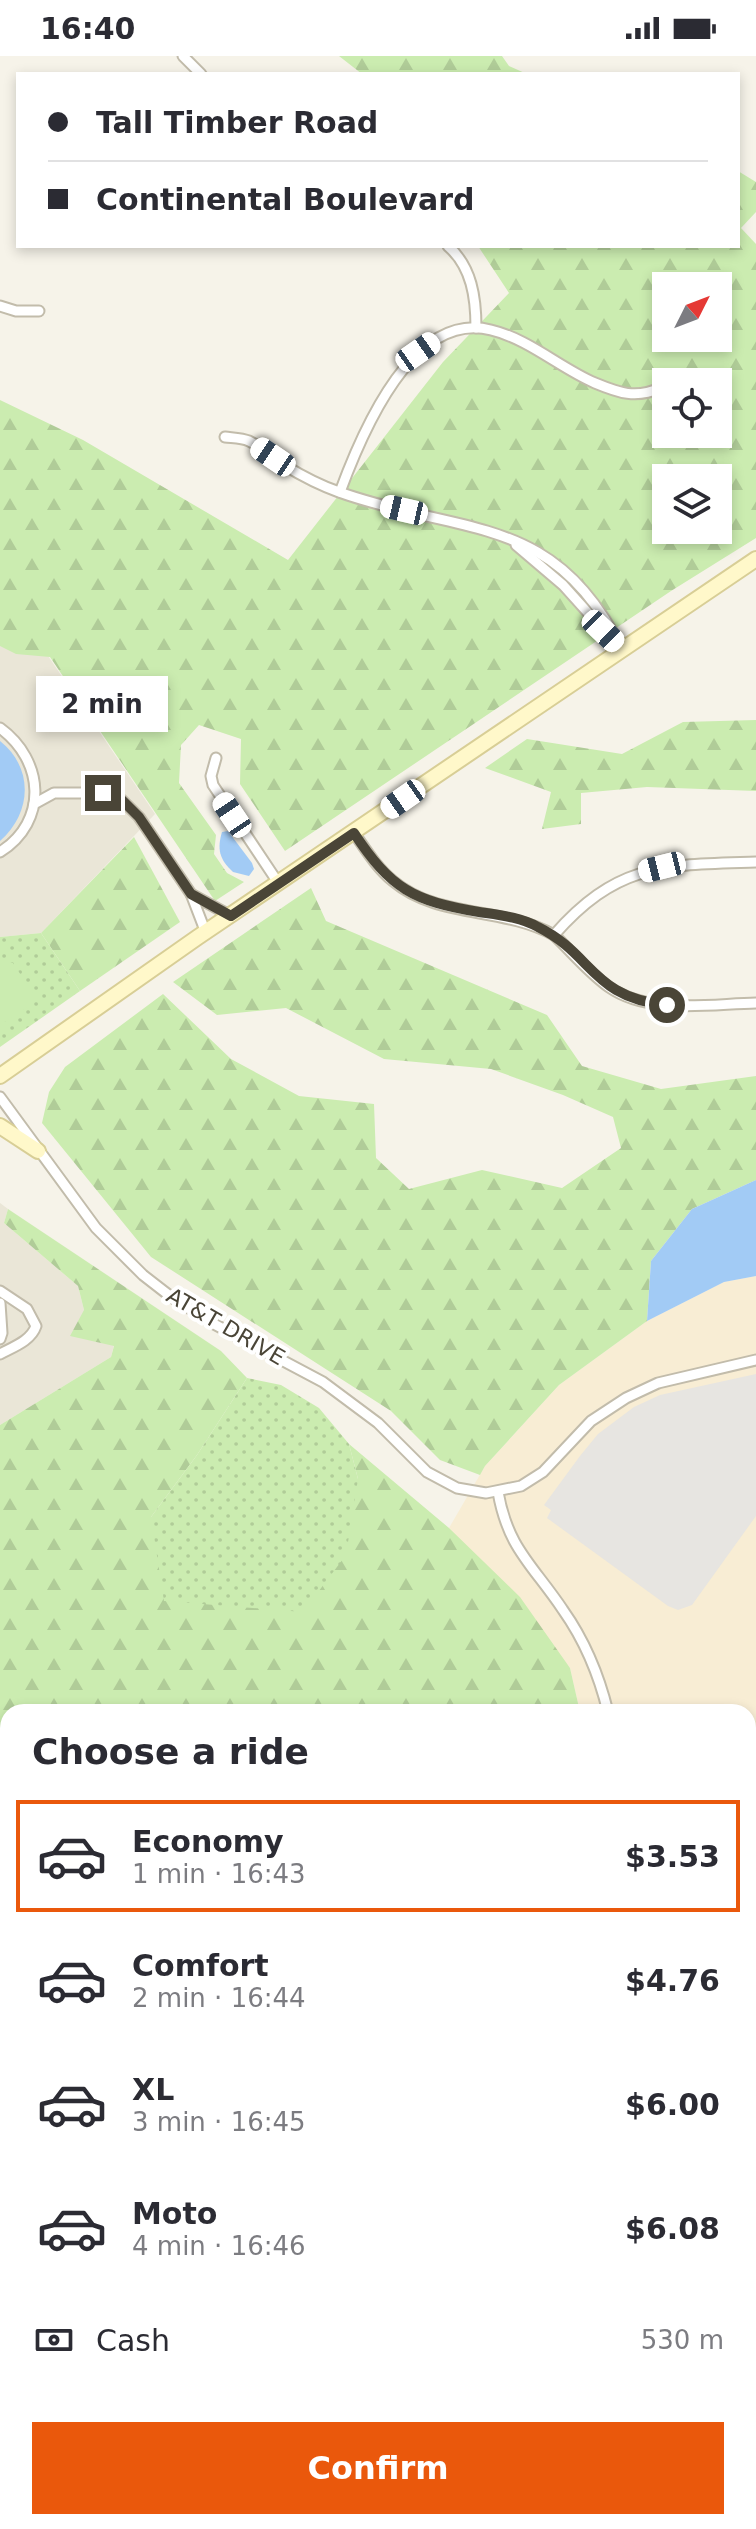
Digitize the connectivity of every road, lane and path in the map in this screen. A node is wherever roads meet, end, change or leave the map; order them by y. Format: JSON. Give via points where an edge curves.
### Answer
{"nodes":[{"id":1,"x":183,"y":56,"type":"edge"},
{"id":2,"x":199,"y":72,"type":"edge"},
{"id":3,"x":450,"y":248,"type":"edge"},
{"id":4,"x":0,"y":306,"type":"edge"},
{"id":5,"x":39,"y":311,"type":"dead end"},
{"id":6,"x":476,"y":328,"type":"junction"},
{"id":7,"x":652,"y":391,"type":"edge"},
{"id":8,"x":225,"y":437,"type":"dead end"},
{"id":9,"x":340,"y":492,"type":"junction"},
{"id":10,"x":756,"y":559,"type":"edge"},
{"id":11,"x":622,"y":650,"type":"junction"},
{"id":12,"x":0,"y":728,"type":"edge"},
{"id":13,"x":216,"y":758,"type":"dead end"},
{"id":14,"x":35,"y":781,"type":"junction"},
{"id":15,"x":54,"y":793,"type":"junction"},
{"id":16,"x":34,"y":804,"type":"junction"},
{"id":17,"x":354,"y":833,"type":"junction"},
{"id":18,"x":0,"y":852,"type":"edge"},
{"id":19,"x":756,"y":862,"type":"edge"},
{"id":20,"x":279,"y":884,"type":"junction"},
{"id":21,"x":191,"y":894,"type":"junction"},
{"id":22,"x":231,"y":916,"type":"junction"},
{"id":23,"x":206,"y":933,"type":"junction"},
{"id":24,"x":554,"y":935,"type":"junction"},
{"id":25,"x":756,"y":1003,"type":"edge"},
{"id":26,"x":0,"y":1076,"type":"edge"},
{"id":27,"x":0,"y":1097,"type":"edge"},
{"id":28,"x":0,"y":1126,"type":"edge"},
{"id":29,"x":38,"y":1151,"type":"junction"},
{"id":30,"x":0,"y":1291,"type":"edge"},
{"id":31,"x":0,"y":1303,"type":"edge"},
{"id":32,"x":0,"y":1339,"type":"edge"},
{"id":33,"x":0,"y":1354,"type":"edge"},
{"id":34,"x":756,"y":1360,"type":"edge"},
{"id":35,"x":498,"y":1492,"type":"junction"},
{"id":36,"x":605,"y":1704,"type":"edge"}],
"edges":[{"from":1,"to":2,"type":"street"},
{"from":3,"to":6,"type":"street","via":[[471,285]]},
{"from":4,"to":5,"type":"street"},
{"from":6,"to":7,"type":"street","via":[[505,334],[606,388],[643,395]]},
{"from":6,"to":9,"type":"street","via":[[439,338],[399,373],[358,442]]},
{"from":8,"to":9,"type":"street","via":[[247,440],[308,479]]},
{"from":9,"to":11,"type":"street","via":[[507,538],[563,585]]},
{"from":10,"to":11,"type":"main road"},
{"from":11,"to":17,"type":"main road"},
{"from":12,"to":14,"type":"street","via":[[24,751]]},
{"from":13,"to":20,"type":"street","via":[[213,785]]},
{"from":14,"to":15,"type":"street"},
{"from":14,"to":16,"type":"street"},
{"from":15,"to":16,"type":"street"},
{"from":15,"to":21,"type":"street","via":[[103,793],[122,800]]},
{"from":16,"to":18,"type":"street","via":[[24,828]]},
{"from":17,"to":20,"type":"main road"},
{"from":17,"to":24,"type":"street","via":[[384,873],[415,896],[519,919]]},
{"from":19,"to":24,"type":"street","via":[[671,866],[625,879],[586,901]]},
{"from":20,"to":22,"type":"main road"},
{"from":21,"to":22,"type":"street"},
{"from":21,"to":23,"type":"street"},
{"from":22,"to":23,"type":"main road"},
{"from":23,"to":26,"type":"main road"},
{"from":24,"to":25,"type":"street","via":[[606,985],[630,998],[667,1005]]},
{"from":27,"to":29,"type":"street","name":"AT&T DRIVE"},
{"from":28,"to":29,"type":"main road"},
{"from":29,"to":35,"type":"street","name":"AT&T DRIVE","via":[[96,1228],[170,1296],[323,1382],[378,1423],[436,1479],[467,1492]]},
{"from":30,"to":33,"type":"street","via":[[27,1309],[36,1326],[26,1340]]},
{"from":31,"to":32,"type":"street"},
{"from":34,"to":35,"type":"street","name":"AT&T DRIVE","via":[[658,1383],[626,1398],[591,1421],[543,1472]]},
{"from":35,"to":36,"type":"street","via":[[514,1545],[576,1629]]}]}
